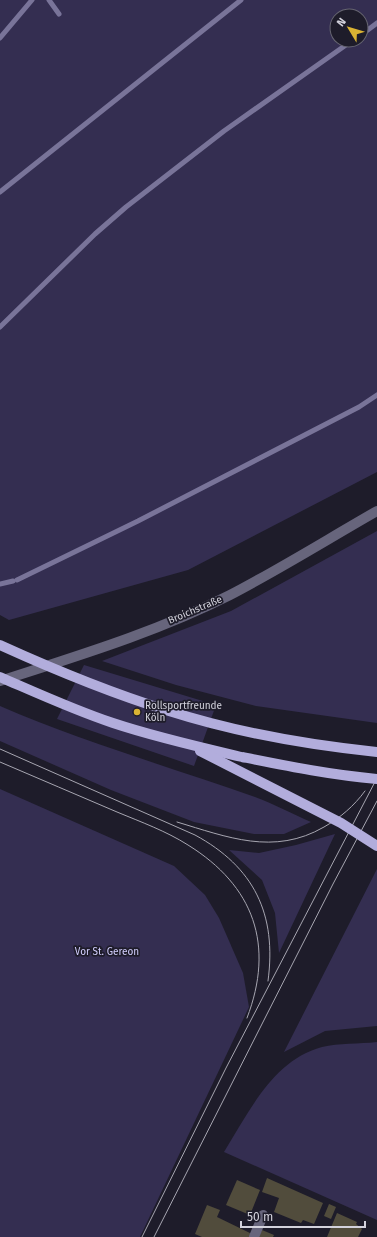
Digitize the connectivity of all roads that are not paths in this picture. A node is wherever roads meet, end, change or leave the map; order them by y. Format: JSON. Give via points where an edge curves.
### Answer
{"nodes":[{"id":1,"x":377,"y":511,"type":"edge"},
{"id":2,"x":0,"y":645,"type":"edge"},
{"id":3,"x":0,"y":678,"type":"edge"},
{"id":4,"x":0,"y":681,"type":"edge"},
{"id":5,"x":187,"y":745,"type":"junction"},
{"id":6,"x":377,"y":752,"type":"edge"},
{"id":7,"x":377,"y":779,"type":"edge"},
{"id":8,"x":377,"y":846,"type":"edge"},
{"id":9,"x":263,"y":1215,"type":"dead end"},
{"id":10,"x":254,"y":1237,"type":"edge"}],
"edges":[{"from":1,"to":4,"type":"street","name":"Broichstraße","via":[[222,598],[180,617],[93,651]]},
{"from":2,"to":6,"type":"main road","bridge":true,"via":[[91,684],[170,712],[253,732]]},
{"from":3,"to":5,"type":"main road","bridge":true,"via":[[98,718]]},
{"from":5,"to":7,"type":"main road","bridge":true,"via":[[294,768]]},
{"from":5,"to":8,"type":"main road","bridge":true,"via":[[334,820]]},
{"from":9,"to":10,"type":"street"}]}
